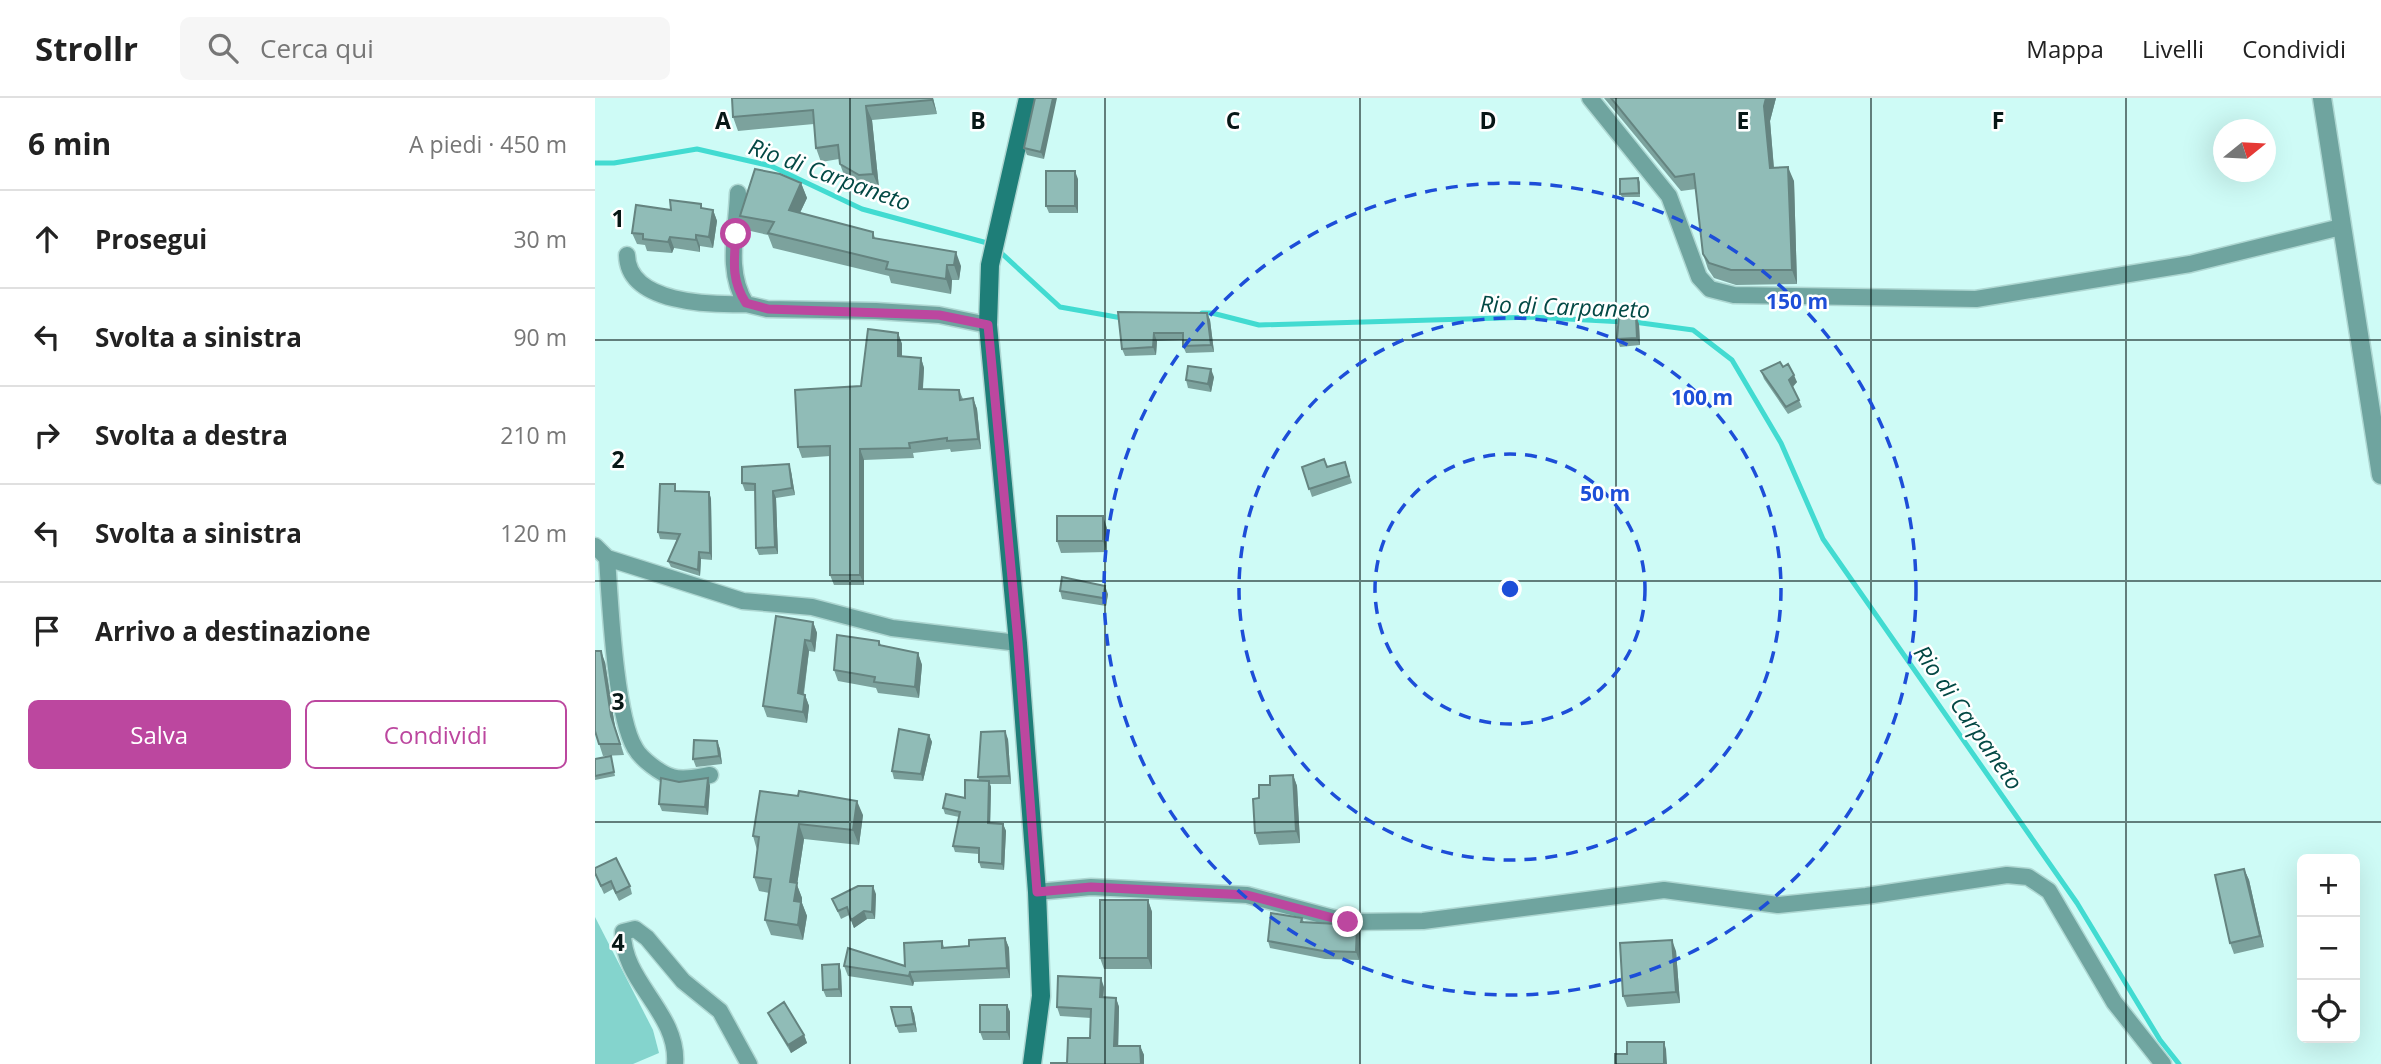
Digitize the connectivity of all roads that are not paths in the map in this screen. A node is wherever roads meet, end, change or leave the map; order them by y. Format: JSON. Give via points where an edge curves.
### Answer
{"nodes":[{"id":1,"x":1028,"y":98,"type":"edge"},
{"id":2,"x":1590,"y":98,"type":"edge"},
{"id":3,"x":2322,"y":98,"type":"edge"},
{"id":4,"x":738,"y":193,"type":"dead end"},
{"id":5,"x":2341,"y":228,"type":"junction"},
{"id":6,"x":627,"y":255,"type":"dead end"},
{"id":7,"x":746,"y":303,"type":"junction"},
{"id":8,"x":988,"y":325,"type":"junction"},
{"id":9,"x":2381,"y":475,"type":"edge"},
{"id":10,"x":601,"y":552,"type":"edge"},
{"id":11,"x":1018,"y":642,"type":"junction"},
{"id":12,"x":616,"y":650,"type":"junction"},
{"id":13,"x":595,"y":653,"type":"edge"},
{"id":14,"x":710,"y":775,"type":"dead end"},
{"id":15,"x":1037,"y":892,"type":"junction"},
{"id":16,"x":675,"y":1064,"type":"edge"},
{"id":17,"x":749,"y":1064,"type":"edge"},
{"id":18,"x":1032,"y":1064,"type":"edge"},
{"id":19,"x":2163,"y":1064,"type":"edge"}],
"edges":[{"from":1,"to":8,"type":"main road","via":[[990,265]]},
{"from":2,"to":5,"type":"street","via":[[1669,196],[1699,277],[1710,289],[1734,295],[1976,299],[2190,264]]},
{"from":3,"to":5,"type":"street"},
{"from":4,"to":7,"type":"street","via":[[733,272]]},
{"from":5,"to":9,"type":"street"},
{"from":6,"to":7,"type":"street","via":[[629,270],[648,289],[707,305]]},
{"from":7,"to":8,"type":"street","via":[[768,309],[939,315]]},
{"from":8,"to":11,"type":"main road"},
{"from":10,"to":11,"type":"street","via":[[743,601],[812,607],[892,628]]},
{"from":10,"to":12,"type":"street"},
{"from":11,"to":15,"type":"main road"},
{"from":12,"to":13,"type":"street"},
{"from":12,"to":14,"type":"street","via":[[626,725],[634,747],[671,777]]},
{"from":15,"to":18,"type":"main road","via":[[1041,996]]},
{"from":15,"to":19,"type":"street","via":[[1091,887],[1247,895],[1361,922],[1423,921],[1664,890],[1779,905],[2007,875],[2028,877],[2049,891],[2114,1002]]},
{"from":16,"to":17,"type":"street","via":[[677,1047],[670,1028],[630,962],[623,932],[635,929],[647,938],[683,981],[720,1011]]}]}
